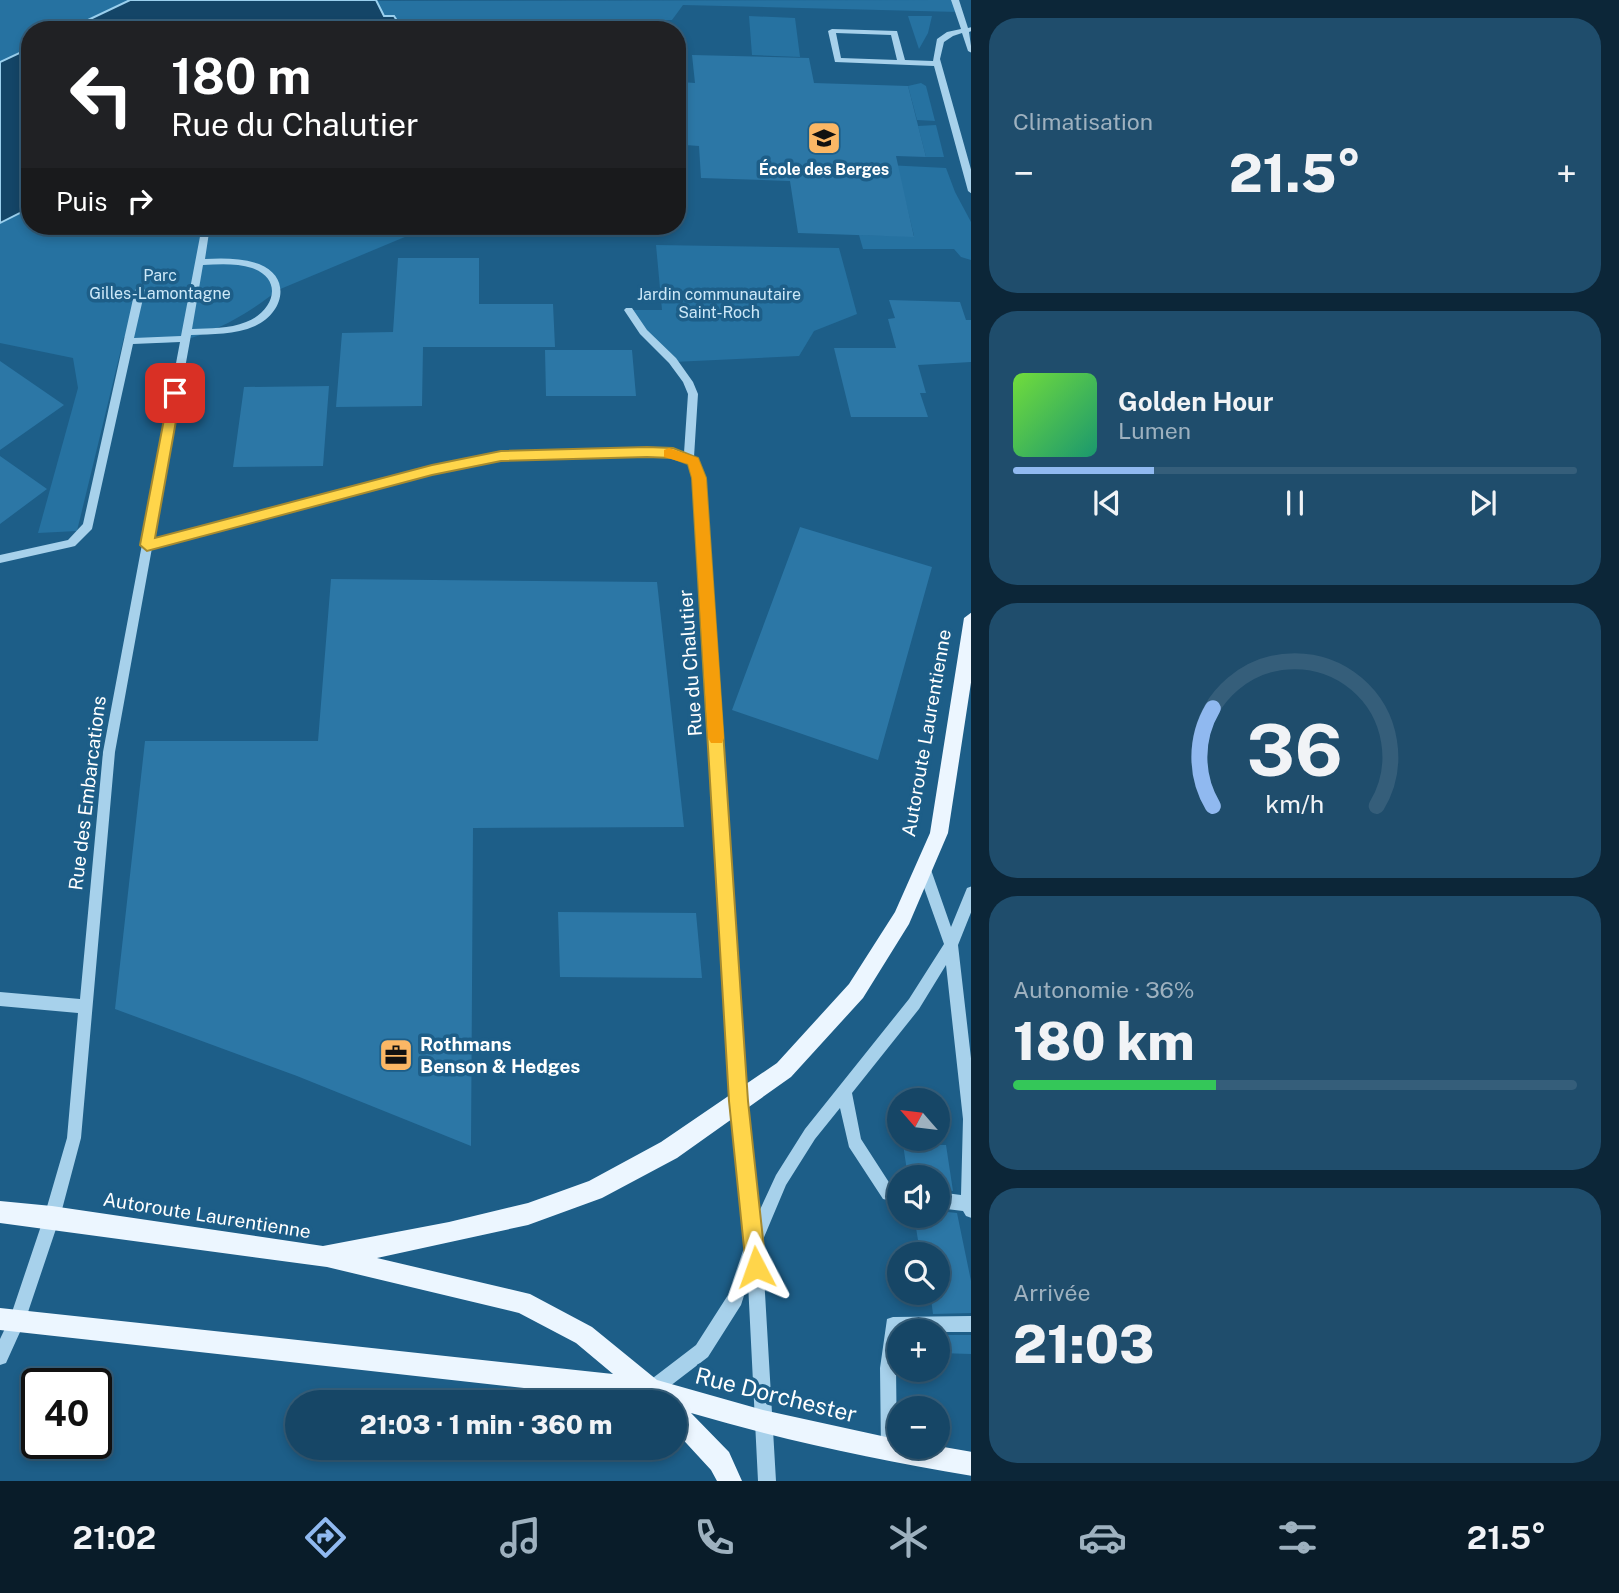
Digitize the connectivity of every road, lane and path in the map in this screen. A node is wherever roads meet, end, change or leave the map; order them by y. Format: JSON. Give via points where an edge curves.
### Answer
{"nodes":[{"id":1,"x":956,"y":0,"type":"edge"},
{"id":2,"x":968,"y":29,"type":"edge"},
{"id":3,"x":971,"y":51,"type":"edge"},
{"id":4,"x":902,"y":63,"type":"junction"},
{"id":5,"x":937,"y":64,"type":"junction"},
{"id":6,"x":971,"y":191,"type":"edge"},
{"id":7,"x":204,"y":235,"type":"edge"},
{"id":8,"x":199,"y":261,"type":"junction"},
{"id":9,"x":140,"y":290,"type":"dead end"},
{"id":10,"x":629,"y":310,"type":"dead end"},
{"id":11,"x":186,"y":336,"type":"junction"},
{"id":12,"x":128,"y":341,"type":"junction"},
{"id":13,"x":689,"y":458,"type":"junction"},
{"id":14,"x":147,"y":545,"type":"junction"},
{"id":15,"x":0,"y":559,"type":"edge"},
{"id":16,"x":971,"y":618,"type":"edge"},
{"id":17,"x":924,"y":868,"type":"junction"},
{"id":18,"x":971,"y":892,"type":"edge"},
{"id":19,"x":951,"y":945,"type":"junction"},
{"id":20,"x":0,"y":999,"type":"edge"},
{"id":21,"x":87,"y":1007,"type":"junction"},
{"id":22,"x":845,"y":1094,"type":"junction"},
{"id":23,"x":738,"y":1101,"type":"junction"},
{"id":24,"x":887,"y":1192,"type":"edge"},
{"id":25,"x":950,"y":1203,"type":"edge"},
{"id":26,"x":970,"y":1208,"type":"edge"},
{"id":27,"x":0,"y":1212,"type":"edge"},
{"id":28,"x":52,"y":1217,"type":"junction"},
{"id":29,"x":754,"y":1242,"type":"junction"},
{"id":30,"x":323,"y":1257,"type":"junction"},
{"id":31,"x":9,"y":1320,"type":"edge"},
{"id":32,"x":971,"y":1325,"type":"edge"},
{"id":33,"x":0,"y":1357,"type":"edge"},
{"id":34,"x":606,"y":1390,"type":"edge"},
{"id":35,"x":650,"y":1390,"type":"edge"},
{"id":36,"x":663,"y":1390,"type":"edge"},
{"id":37,"x":888,"y":1396,"type":"edge"},
{"id":38,"x":687,"y":1403,"type":"edge"},
{"id":39,"x":763,"y":1422,"type":"junction"},
{"id":40,"x":687,"y":1426,"type":"edge"},
{"id":41,"x":887,"y":1450,"type":"edge"},
{"id":42,"x":938,"y":1459,"type":"edge"},
{"id":43,"x":971,"y":1465,"type":"edge"},
{"id":44,"x":730,"y":1481,"type":"edge"},
{"id":45,"x":767,"y":1481,"type":"edge"}],
"edges":[{"from":1,"to":2,"type":"street"},
{"from":2,"to":3,"type":"street"},
{"from":2,"to":5,"type":"lane","via":[[940,41]]},
{"from":4,"to":4,"type":"street","via":[[838,60],[832,31],[894,33]]},
{"from":4,"to":5,"type":"street"},
{"from":5,"to":6,"type":"lane"},
{"from":7,"to":8,"type":"street","name":"Rue des Embarcations"},
{"from":8,"to":11,"type":"street","name":"Rue des Embarcations"},
{"from":8,"to":11,"type":"street","via":[[253,265],[271,277],[276,299],[269,311],[239,327]]},
{"from":9,"to":12,"type":"street"},
{"from":10,"to":13,"type":"street","via":[[642,332],[690,384]]},
{"from":11,"to":12,"type":"street"},
{"from":11,"to":14,"type":"street","name":"Rue des Embarcations"},
{"from":12,"to":15,"type":"street","via":[[88,527],[71,543]]},
{"from":13,"to":14,"type":"street","via":[[647,452],[501,456]]},
{"from":13,"to":23,"type":"street","name":"Rue du Chalutier","via":[[694,461],[700,492]]},
{"from":14,"to":21,"type":"street","name":"Rue des Embarcations","via":[[109,752]]},
{"from":16,"to":17,"type":"main road","name":"Autoroute Laurentienne","via":[[939,833]]},
{"from":17,"to":19,"type":"street"},
{"from":17,"to":23,"type":"main road","name":"Autoroute Laurentienne","via":[[902,918],[856,991],[783,1070]]},
{"from":18,"to":19,"type":"street"},
{"from":19,"to":22,"type":"street","via":[[914,1004]]},
{"from":19,"to":26,"type":"street","via":[[970,1119]]},
{"from":20,"to":21,"type":"street"},
{"from":21,"to":28,"type":"street","name":"Rue des Embarcations","via":[[74,1138]]},
{"from":22,"to":24,"type":"lane","via":[[854,1142]]},
{"from":22,"to":29,"type":"street","via":[[810,1134],[781,1180]]},
{"from":23,"to":29,"type":"street","name":"Rue du Chalutier"},
{"from":23,"to":30,"type":"main road","name":"Autoroute Laurentienne","via":[[669,1150],[594,1190],[528,1214]]},
{"from":25,"to":26,"type":"street"},
{"from":27,"to":28,"type":"main road","name":"Autoroute Laurentienne"},
{"from":28,"to":30,"type":"main road","name":"Autoroute Laurentienne"},
{"from":28,"to":31,"type":"street","name":"Rue des Embarcations"},
{"from":29,"to":36,"type":"street","via":[[735,1299],[702,1351]]},
{"from":29,"to":39,"type":"street","name":"Rue du Chalutier"},
{"from":30,"to":35,"type":"main road","via":[[522,1302],[584,1335]]},
{"from":31,"to":33,"type":"street","name":"Rue des Embarcations"},
{"from":31,"to":34,"type":"main road"},
{"from":32,"to":37,"type":"street","via":[[893,1325]]},
{"from":38,"to":39,"type":"main road","name":"Rue Dorchester"},
{"from":39,"to":41,"type":"main road","name":"Rue Dorchester"},
{"from":39,"to":45,"type":"street","name":"Rue du Chalutier"},
{"from":40,"to":44,"type":"main road","via":[[720,1461]]},
{"from":42,"to":43,"type":"main road","name":"Rue Dorchester"}]}
